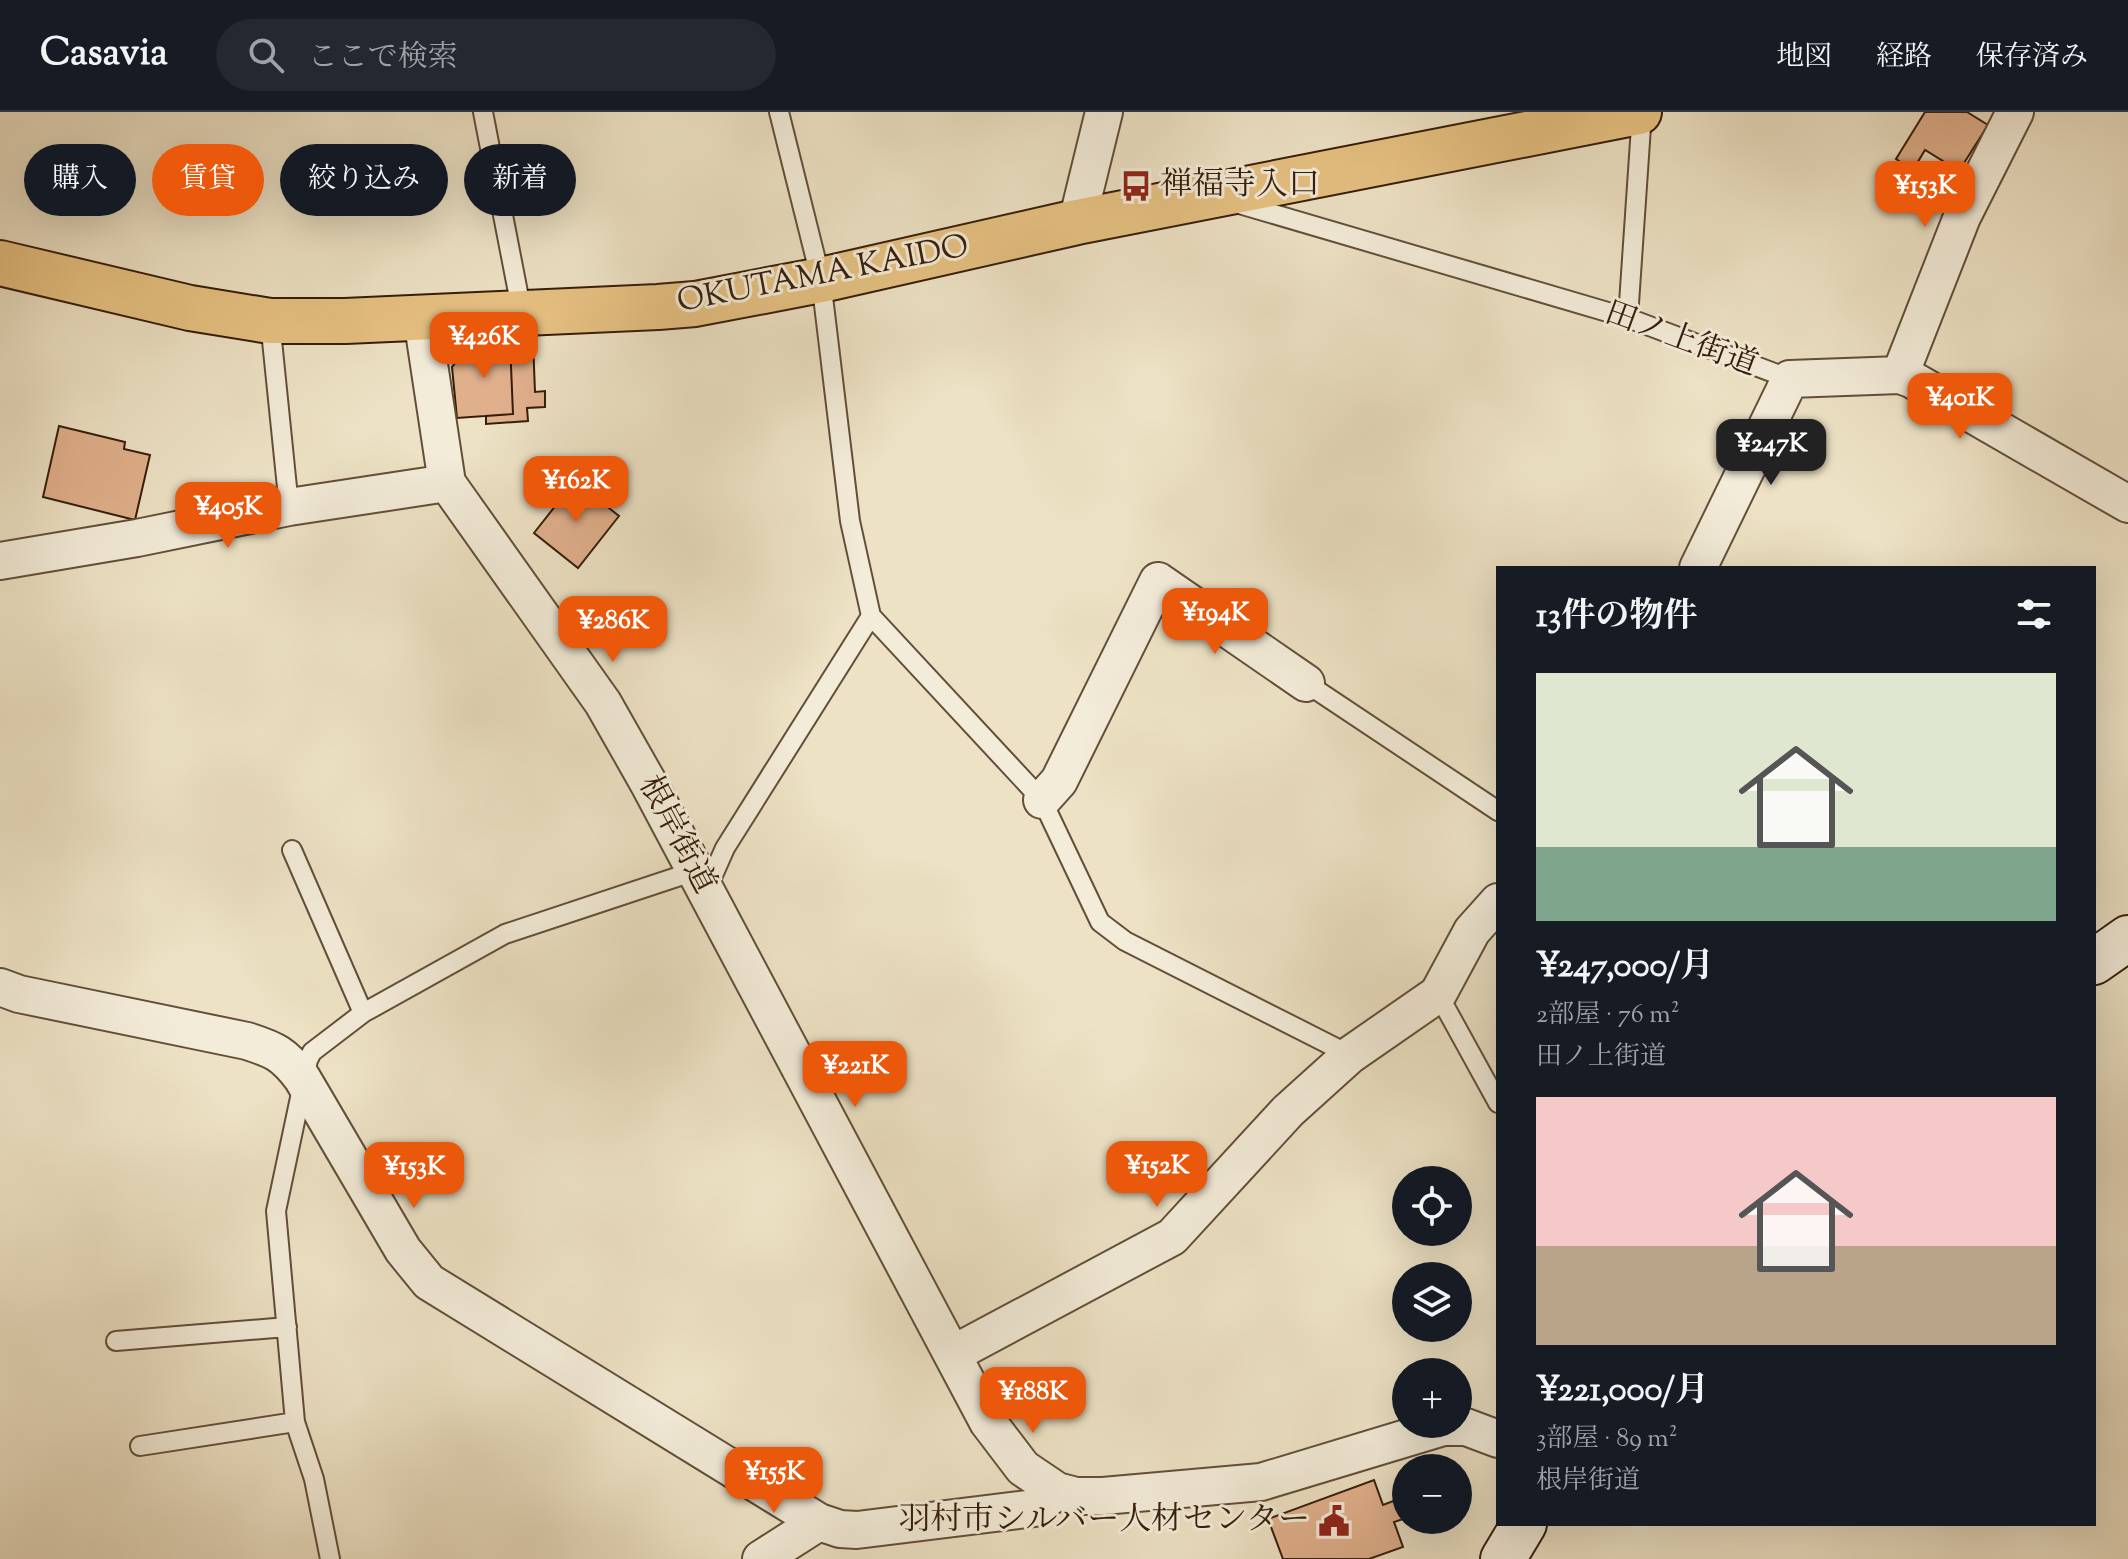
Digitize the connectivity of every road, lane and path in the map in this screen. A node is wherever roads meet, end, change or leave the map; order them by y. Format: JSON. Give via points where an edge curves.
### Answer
{"nodes":[{"id":1,"x":483,"y":112,"type":"edge"},
{"id":2,"x":779,"y":112,"type":"edge"},
{"id":3,"x":1104,"y":112,"type":"edge"},
{"id":4,"x":1640,"y":112,"type":"edge"},
{"id":5,"x":2015,"y":112,"type":"edge"},
{"id":6,"x":1215,"y":197,"type":"junction"},
{"id":7,"x":1077,"y":222,"type":"junction"},
{"id":8,"x":0,"y":263,"type":"edge"},
{"id":9,"x":821,"y":280,"type":"junction"},
{"id":10,"x":522,"y":313,"type":"junction"},
{"id":11,"x":422,"y":318,"type":"junction"},
{"id":12,"x":1628,"y":318,"type":"junction"},
{"id":13,"x":270,"y":321,"type":"junction"},
{"id":14,"x":1900,"y":375,"type":"junction"},
{"id":15,"x":1790,"y":379,"type":"junction"},
{"id":16,"x":447,"y":483,"type":"junction"},
{"id":17,"x":2128,"y":504,"type":"edge"},
{"id":18,"x":289,"y":507,"type":"junction"},
{"id":19,"x":0,"y":561,"type":"edge"},
{"id":20,"x":1699,"y":566,"type":"edge"},
{"id":21,"x":871,"y":616,"type":"junction"},
{"id":22,"x":1306,"y":683,"type":"joint"},
{"id":23,"x":1042,"y":800,"type":"junction"},
{"id":24,"x":1496,"y":810,"type":"edge"},
{"id":25,"x":292,"y":850,"type":"dead end"},
{"id":26,"x":701,"y":881,"type":"junction"},
{"id":27,"x":1496,"y":904,"type":"edge"},
{"id":28,"x":2128,"y":938,"type":"edge"},
{"id":29,"x":2096,"y":961,"type":"edge"},
{"id":30,"x":0,"y":987,"type":"edge"},
{"id":31,"x":1438,"y":994,"type":"junction"},
{"id":32,"x":363,"y":1013,"type":"junction"},
{"id":33,"x":1350,"y":1055,"type":"junction"},
{"id":34,"x":302,"y":1078,"type":"junction"},
{"id":35,"x":1496,"y":1099,"type":"edge"},
{"id":36,"x":287,"y":1327,"type":"junction"},
{"id":37,"x":116,"y":1341,"type":"dead end"},
{"id":38,"x":953,"y":1354,"type":"junction"},
{"id":39,"x":295,"y":1422,"type":"junction"},
{"id":40,"x":1496,"y":1438,"type":"edge"},
{"id":41,"x":140,"y":1446,"type":"dead end"},
{"id":42,"x":1057,"y":1491,"type":"junction"},
{"id":43,"x":819,"y":1522,"type":"junction"},
{"id":44,"x":1523,"y":1526,"type":"edge"},
{"id":45,"x":330,"y":1559,"type":"edge"},
{"id":46,"x":761,"y":1559,"type":"edge"},
{"id":47,"x":1503,"y":1559,"type":"edge"}],
"edges":[{"from":1,"to":10,"type":"lane"},
{"from":2,"to":9,"type":"lane"},
{"from":3,"to":7,"type":"street"},
{"from":4,"to":6,"type":"main road","name":"OKUTAMA KAIDO"},
{"from":4,"to":12,"type":"lane"},
{"from":5,"to":14,"type":"street","via":[[1962,217]]},
{"from":6,"to":7,"type":"main road","name":"OKUTAMA KAIDO"},
{"from":6,"to":12,"type":"lane","name":"田ノ上街道"},
{"from":7,"to":9,"type":"main road","name":"OKUTAMA KAIDO"},
{"from":8,"to":13,"type":"main road","name":"OKUTAMA KAIDO","via":[[190,308]]},
{"from":9,"to":10,"type":"main road","name":"OKUTAMA KAIDO","via":[[695,304]]},
{"from":9,"to":21,"type":"lane","via":[[850,521]]},
{"from":10,"to":11,"type":"main road","name":"OKUTAMA KAIDO"},
{"from":11,"to":13,"type":"main road","name":"OKUTAMA KAIDO"},
{"from":11,"to":16,"type":"street","name":"根岸街道"},
{"from":12,"to":15,"type":"lane","name":"田ノ上街道"},
{"from":13,"to":18,"type":"lane"},
{"from":14,"to":15,"type":"street","name":"田ノ上街道"},
{"from":14,"to":17,"type":"street","name":"田ノ上街道"},
{"from":15,"to":20,"type":"street"},
{"from":16,"to":18,"type":"street"},
{"from":16,"to":26,"type":"street","name":"根岸街道","via":[[603,703]]},
{"from":18,"to":19,"type":"street"},
{"from":21,"to":23,"type":"lane"},
{"from":21,"to":26,"type":"lane"},
{"from":22,"to":23,"type":"street","via":[[1158,581],[1059,781]]},
{"from":22,"to":24,"type":"lane"},
{"from":23,"to":33,"type":"lane","via":[[1100,922],[1125,941]]},
{"from":25,"to":32,"type":"lane"},
{"from":26,"to":32,"type":"lane","via":[[505,934]]},
{"from":26,"to":38,"type":"street","name":"根岸街道"},
{"from":27,"to":31,"type":"street","via":[[1472,931]]},
{"from":28,"to":29,"type":"street"},
{"from":30,"to":34,"type":"street","via":[[247,1041],[288,1059]]},
{"from":31,"to":33,"type":"street"},
{"from":31,"to":35,"type":"lane"},
{"from":32,"to":34,"type":"lane","via":[[312,1052]]},
{"from":33,"to":38,"type":"street","via":[[1288,1111],[1172,1237]]},
{"from":34,"to":36,"type":"lane","via":[[276,1211]]},
{"from":34,"to":43,"type":"street","via":[[403,1250],[429,1282]]},
{"from":36,"to":37,"type":"lane"},
{"from":36,"to":39,"type":"lane"},
{"from":38,"to":42,"type":"street","name":"根岸街道","via":[[1007,1451]]},
{"from":39,"to":41,"type":"lane"},
{"from":39,"to":45,"type":"lane","via":[[314,1479]]},
{"from":40,"to":42,"type":"street","via":[[1466,1427],[1443,1427],[1261,1482],[1076,1496]]},
{"from":42,"to":43,"type":"street","via":[[1035,1508],[857,1530]]},
{"from":43,"to":46,"type":"street"},
{"from":44,"to":47,"type":"street"}]}
